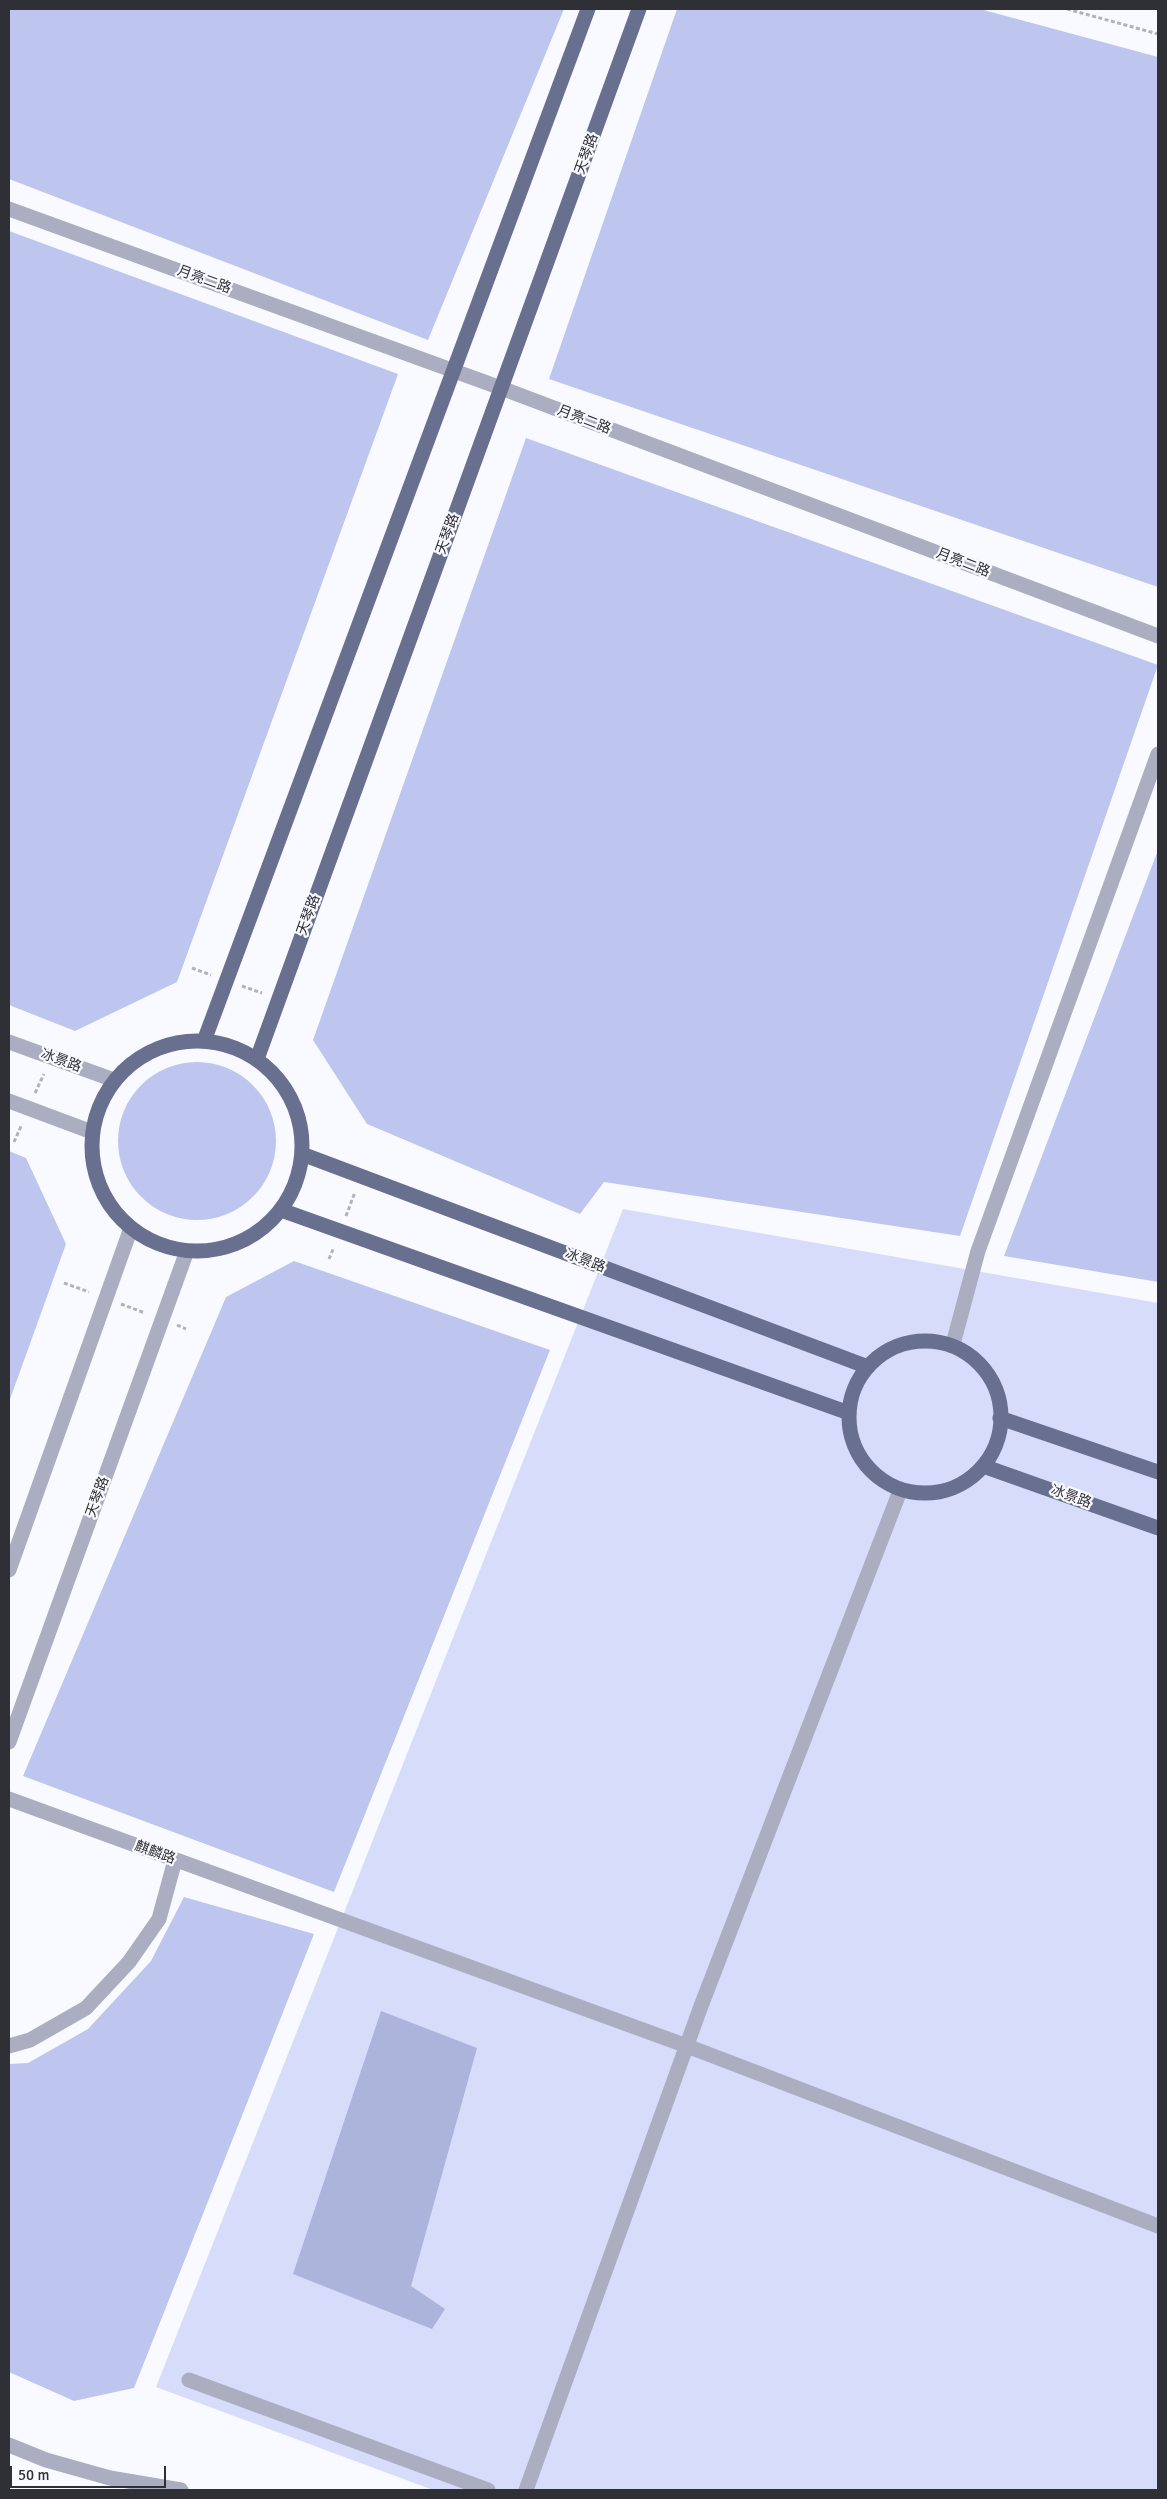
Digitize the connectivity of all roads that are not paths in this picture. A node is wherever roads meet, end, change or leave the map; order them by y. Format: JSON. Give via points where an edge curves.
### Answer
{"nodes":[{"id":1,"x":588,"y":9,"type":"edge"},
{"id":2,"x":639,"y":9,"type":"edge"},
{"id":3,"x":9,"y":209,"type":"edge"},
{"id":4,"x":453,"y":371,"type":"junction"},
{"id":5,"x":501,"y":388,"type":"junction"},
{"id":6,"x":1158,"y":636,"type":"edge"},
{"id":7,"x":1158,"y":754,"type":"edge"},
{"id":8,"x":204,"y":1041,"type":"junction"},
{"id":9,"x":9,"y":1042,"type":"edge"},
{"id":10,"x":257,"y":1060,"type":"junction"},
{"id":11,"x":114,"y":1080,"type":"junction"},
{"id":12,"x":9,"y":1101,"type":"edge"},
{"id":13,"x":92,"y":1132,"type":"junction"},
{"id":14,"x":302,"y":1154,"type":"junction"},
{"id":15,"x":281,"y":1210,"type":"junction"},
{"id":16,"x":131,"y":1228,"type":"junction"},
{"id":17,"x":187,"y":1251,"type":"junction"},
{"id":18,"x":953,"y":1344,"type":"junction"},
{"id":19,"x":868,"y":1367,"type":"junction"},
{"id":20,"x":849,"y":1413,"type":"junction"},
{"id":21,"x":1000,"y":1418,"type":"junction"},
{"id":22,"x":983,"y":1466,"type":"junction"},
{"id":23,"x":1158,"y":1472,"type":"edge"},
{"id":24,"x":900,"y":1491,"type":"junction"},
{"id":25,"x":1158,"y":1528,"type":"edge"},
{"id":26,"x":9,"y":1570,"type":"edge"},
{"id":27,"x":9,"y":1742,"type":"edge"},
{"id":28,"x":9,"y":1799,"type":"edge"},
{"id":29,"x":174,"y":1860,"type":"junction"},
{"id":30,"x":9,"y":2046,"type":"edge"},
{"id":31,"x":687,"y":2046,"type":"junction"},
{"id":32,"x":1158,"y":2226,"type":"edge"},
{"id":33,"x":189,"y":2380,"type":"dead end"},
{"id":34,"x":9,"y":2444,"type":"edge"},
{"id":35,"x":181,"y":2490,"type":"edge"},
{"id":36,"x":488,"y":2490,"type":"edge"},
{"id":37,"x":526,"y":2490,"type":"edge"}],
"edges":[{"from":1,"to":4,"type":"main road"},
{"from":2,"to":5,"type":"main road","name":"天琴路"},
{"from":3,"to":4,"type":"street","name":"月亮二路"},
{"from":4,"to":5,"type":"street","name":"月亮二路"},
{"from":4,"to":8,"type":"main road"},
{"from":5,"to":6,"type":"street","name":"月亮二路"},
{"from":5,"to":10,"type":"main road","name":"天琴路"},
{"from":7,"to":18,"type":"street","via":[[978,1251]]},
{"from":8,"to":10,"type":"main road","via":[[232,1046]]},
{"from":8,"to":11,"type":"main road","via":[[162,1047],[139,1057]]},
{"from":9,"to":11,"type":"street","name":"冰景路"},
{"from":10,"to":14,"type":"main road","via":[[282,1085],[298,1118]]},
{"from":11,"to":13,"type":"main road","via":[[99,1104]]},
{"from":12,"to":13,"type":"street"},
{"from":13,"to":16,"type":"main road","via":[[94,1168],[107,1201]]},
{"from":14,"to":15,"type":"main road","via":[[296,1183]]},
{"from":14,"to":19,"type":"main road","name":"冰景路"},
{"from":15,"to":17,"type":"main road","via":[[255,1234],[223,1248]]},
{"from":15,"to":20,"type":"main road"},
{"from":16,"to":17,"type":"main road","via":[[157,1244]]},
{"from":16,"to":26,"type":"street"},
{"from":17,"to":27,"type":"street","name":"天琴路"},
{"from":18,"to":19,"type":"main road","via":[[909,1343],[887,1352]]},
{"from":18,"to":21,"type":"main road","via":[[978,1363],[993,1383]]},
{"from":19,"to":20,"type":"main road","via":[[855,1389]]},
{"from":20,"to":24,"type":"main road","via":[[852,1438],[864,1462],[881,1480]]},
{"from":21,"to":22,"type":"main road","via":[[1000,1432],[992,1455]]},
{"from":21,"to":23,"type":"main road"},
{"from":22,"to":24,"type":"main road","via":[[954,1488],[930,1493]]},
{"from":22,"to":25,"type":"main road","name":"冰景路"},
{"from":24,"to":31,"type":"street"},
{"from":28,"to":29,"type":"street","name":"麒麟路"},
{"from":29,"to":30,"type":"street","via":[[159,1919],[129,1962],[86,2008],[30,2040]]},
{"from":29,"to":31,"type":"street","name":"麒麟路"},
{"from":31,"to":32,"type":"street","name":"麒麟路"},
{"from":31,"to":37,"type":"street"},
{"from":33,"to":36,"type":"street"},
{"from":34,"to":35,"type":"street","via":[[46,2460],[110,2478]]}]}
